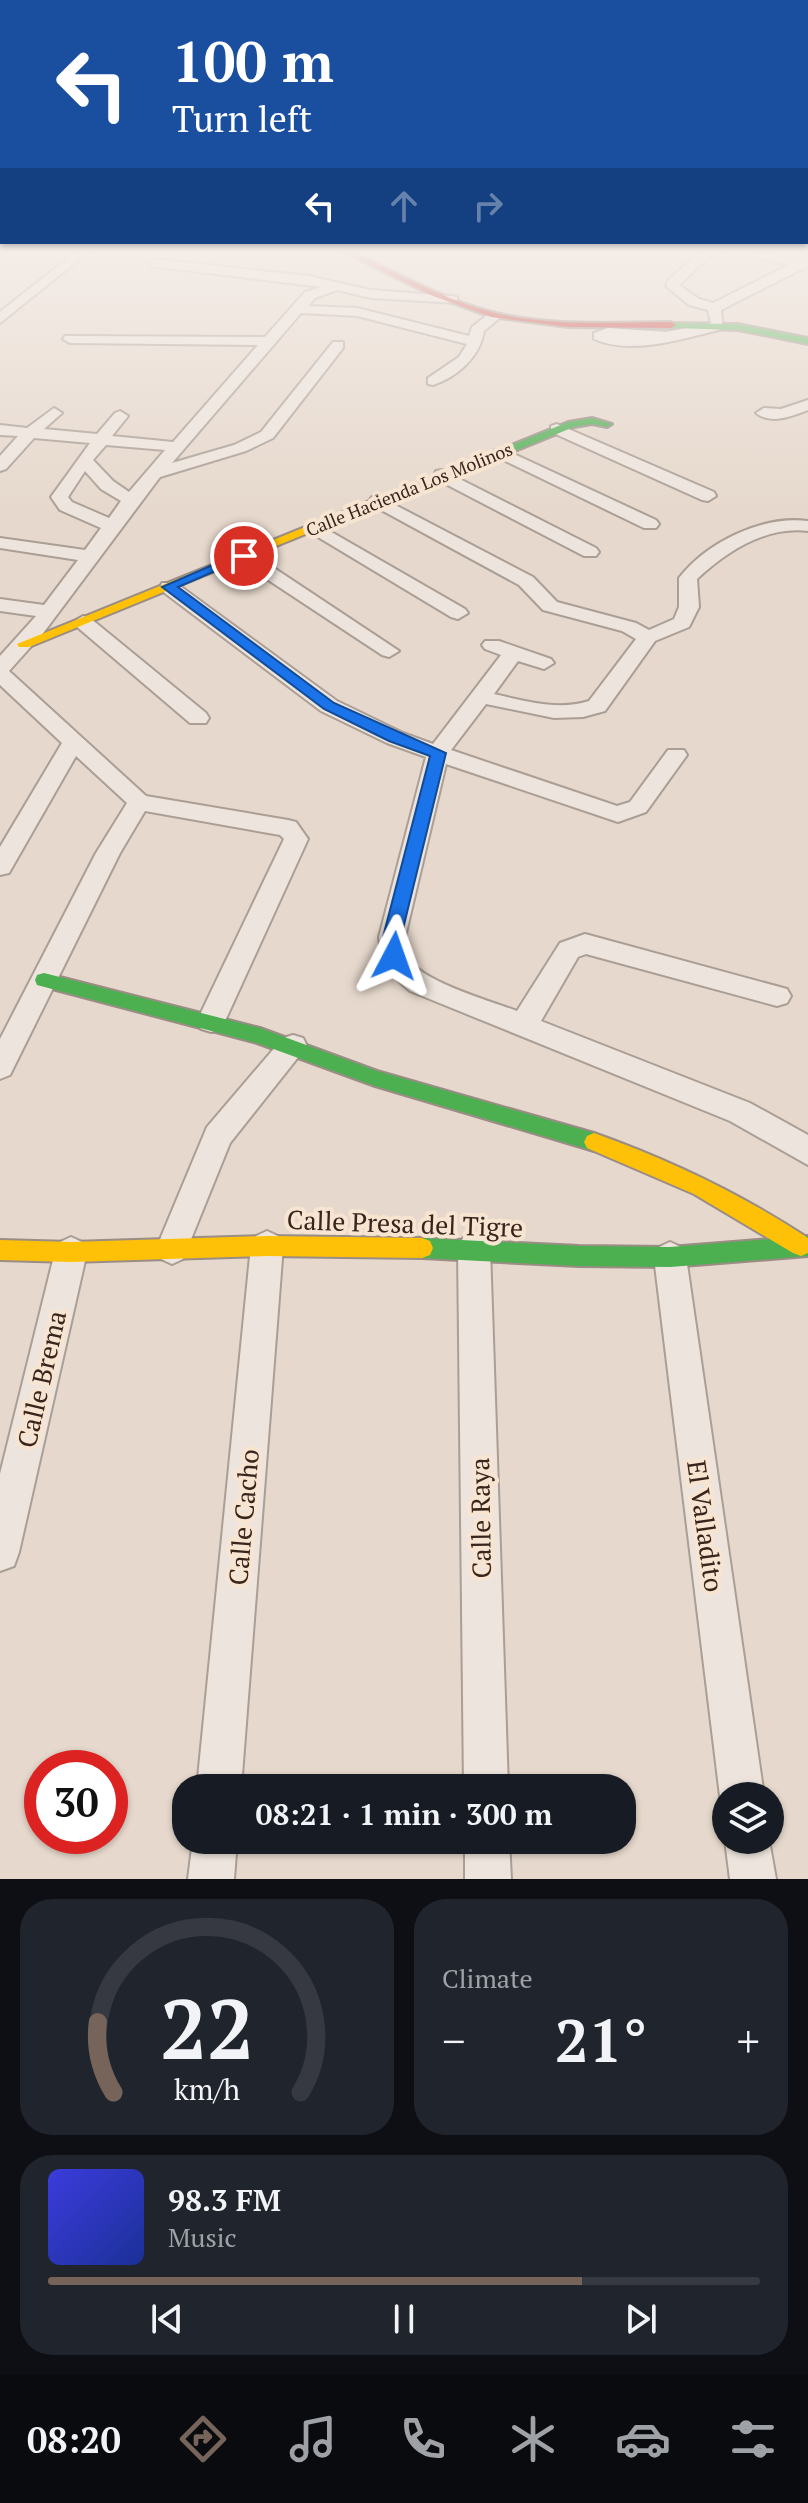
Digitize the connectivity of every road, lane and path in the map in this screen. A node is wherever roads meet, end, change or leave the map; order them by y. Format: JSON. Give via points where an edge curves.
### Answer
{"nodes":[{"id":1,"x":272,"y":338,"type":"edge"},
{"id":2,"x":456,"y":338,"type":"edge"},
{"id":3,"x":476,"y":338,"type":"edge"},
{"id":4,"x":70,"y":339,"type":"dead end"},
{"id":5,"x":269,"y":341,"type":"junction"},
{"id":6,"x":475,"y":342,"type":"junction"},
{"id":7,"x":338,"y":345,"type":"dead end"},
{"id":8,"x":433,"y":381,"type":"dead end"},
{"id":9,"x":808,"y":405,"type":"edge"},
{"id":10,"x":54,"y":413,"type":"dead end"},
{"id":11,"x":764,"y":413,"type":"dead end"},
{"id":12,"x":120,"y":416,"type":"dead end"},
{"id":13,"x":607,"y":424,"type":"dead end"},
{"id":14,"x":565,"y":427,"type":"junction"},
{"id":15,"x":0,"y":430,"type":"edge"},
{"id":16,"x":30,"y":433,"type":"junction"},
{"id":17,"x":101,"y":440,"type":"junction"},
{"id":18,"x":179,"y":447,"type":"junction"},
{"id":19,"x":501,"y":453,"type":"junction"},
{"id":20,"x":86,"y":462,"type":"junction"},
{"id":21,"x":0,"y":466,"type":"edge"},
{"id":22,"x":156,"y":473,"type":"junction"},
{"id":23,"x":442,"y":475,"type":"junction"},
{"id":24,"x":124,"y":496,"type":"junction"},
{"id":25,"x":708,"y":496,"type":"dead end"},
{"id":26,"x":378,"y":501,"type":"junction"},
{"id":27,"x":106,"y":523,"type":"junction"},
{"id":28,"x":650,"y":524,"type":"dead end"},
{"id":29,"x":808,"y":526,"type":"edge"},
{"id":30,"x":314,"y":527,"type":"junction"},
{"id":31,"x":3,"y":547,"type":"edge"},
{"id":32,"x":590,"y":552,"type":"dead end"},
{"id":33,"x":90,"y":556,"type":"junction"},
{"id":34,"x":244,"y":556,"type":"junction"},
{"id":35,"x":169,"y":587,"type":"junction"},
{"id":36,"x":0,"y":605,"type":"edge"},
{"id":37,"x":49,"y":612,"type":"junction"},
{"id":38,"x":458,"y":613,"type":"dead end"},
{"id":39,"x":83,"y":622,"type":"junction"},
{"id":40,"x":648,"y":637,"type":"junction"},
{"id":41,"x":24,"y":644,"type":"junction"},
{"id":42,"x":389,"y":651,"type":"dead end"},
{"id":43,"x":544,"y":663,"type":"dead end"},
{"id":44,"x":0,"y":671,"type":"edge"},
{"id":45,"x":481,"y":697,"type":"junction"},
{"id":46,"x":198,"y":718,"type":"dead end"},
{"id":47,"x":73,"y":743,"type":"junction"},
{"id":48,"x":438,"y":753,"type":"junction"},
{"id":49,"x":676,"y":755,"type":"dead end"},
{"id":50,"x":139,"y":802,"type":"junction"},
{"id":51,"x":0,"y":867,"type":"edge"},
{"id":52,"x":44,"y":980,"type":"junction"},
{"id":53,"x":777,"y":996,"type":"dead end"},
{"id":54,"x":211,"y":1021,"type":"junction"},
{"id":55,"x":523,"y":1026,"type":"junction"},
{"id":56,"x":293,"y":1046,"type":"junction"},
{"id":57,"x":0,"y":1067,"type":"edge"},
{"id":58,"x":808,"y":1152,"type":"edge"},
{"id":59,"x":267,"y":1246,"type":"junction"},
{"id":60,"x":804,"y":1246,"type":"edge"},
{"id":61,"x":474,"y":1248,"type":"junction"},
{"id":62,"x":172,"y":1249,"type":"junction"},
{"id":63,"x":0,"y":1250,"type":"edge"},
{"id":64,"x":71,"y":1252,"type":"junction"},
{"id":65,"x":670,"y":1257,"type":"junction"},
{"id":66,"x":0,"y":1552,"type":"edge"},
{"id":67,"x":220,"y":1774,"type":"edge"},
{"id":68,"x":486,"y":1774,"type":"edge"},
{"id":69,"x":740,"y":1782,"type":"edge"},
{"id":70,"x":214,"y":1854,"type":"edge"},
{"id":71,"x":487,"y":1854,"type":"edge"},
{"id":72,"x":749,"y":1854,"type":"edge"},
{"id":73,"x":211,"y":1879,"type":"edge"},
{"id":74,"x":488,"y":1879,"type":"edge"},
{"id":75,"x":753,"y":1879,"type":"edge"}],
"edges":[{"from":1,"to":5,"type":"street"},
{"from":2,"to":6,"type":"street"},
{"from":3,"to":6,"type":"street"},
{"from":4,"to":5,"type":"street"},
{"from":5,"to":18,"type":"street"},
{"from":6,"to":8,"type":"street","via":[[464,360]]},
{"from":7,"to":22,"type":"street","via":[[267,435]]},
{"from":9,"to":11,"type":"street","via":[[782,414]]},
{"from":10,"to":16,"type":"street"},
{"from":12,"to":17,"type":"street"},
{"from":13,"to":14,"type":"street","via":[[592,421]]},
{"from":14,"to":19,"type":"street","name":"Calle Hacienda Los Molinos"},
{"from":14,"to":25,"type":"street"},
{"from":15,"to":16,"type":"street"},
{"from":16,"to":17,"type":"street"},
{"from":16,"to":21,"type":"street"},
{"from":17,"to":18,"type":"street"},
{"from":17,"to":20,"type":"street"},
{"from":18,"to":22,"type":"street"},
{"from":19,"to":23,"type":"street","name":"Calle Hacienda Los Molinos"},
{"from":19,"to":28,"type":"street"},
{"from":20,"to":24,"type":"street"},
{"from":20,"to":27,"type":"street","via":[[60,492],[61,502]]},
{"from":22,"to":24,"type":"street"},
{"from":23,"to":26,"type":"street","name":"Calle Hacienda Los Molinos"},
{"from":23,"to":32,"type":"street"},
{"from":24,"to":27,"type":"street"},
{"from":26,"to":30,"type":"street","name":"Calle Hacienda Los Molinos"},
{"from":26,"to":40,"type":"street","via":[[526,581],[550,606]]},
{"from":27,"to":33,"type":"street"},
{"from":29,"to":40,"type":"street","via":[[781,524],[720,550],[688,578],[689,607],[682,623]]},
{"from":30,"to":34,"type":"street","name":"Calle Hacienda Los Molinos"},
{"from":30,"to":38,"type":"street"},
{"from":31,"to":33,"type":"street"},
{"from":33,"to":37,"type":"street"},
{"from":34,"to":35,"type":"street","name":"Calle Hacienda Los Molinos"},
{"from":34,"to":42,"type":"street"},
{"from":35,"to":39,"type":"street","name":"Calle Hacienda Los Molinos"},
{"from":35,"to":48,"type":"street","via":[[329,706]]},
{"from":36,"to":37,"type":"street"},
{"from":37,"to":41,"type":"street"},
{"from":39,"to":41,"type":"street","name":"Calle Hacienda Los Molinos"},
{"from":39,"to":46,"type":"street"},
{"from":40,"to":45,"type":"street","via":[[597,706],[586,710],[559,711]]},
{"from":41,"to":44,"type":"street"},
{"from":43,"to":45,"type":"street","via":[[502,649]]},
{"from":44,"to":47,"type":"street"},
{"from":45,"to":48,"type":"street"},
{"from":47,"to":50,"type":"street"},
{"from":47,"to":51,"type":"street"},
{"from":48,"to":49,"type":"street","via":[[618,814],[638,807]]},
{"from":48,"to":55,"type":"street","via":[[392,937],[394,956],[420,984]]},
{"from":50,"to":52,"type":"street"},
{"from":50,"to":54,"type":"street","via":[[288,828],[296,839]]},
{"from":52,"to":54,"type":"street"},
{"from":52,"to":57,"type":"street"},
{"from":53,"to":55,"type":"street","via":[[585,944],[569,950]]},
{"from":54,"to":56,"type":"street"},
{"from":55,"to":58,"type":"street","via":[[740,1112]]},
{"from":56,"to":60,"type":"street","via":[[373,1077],[650,1161],[741,1204]]},
{"from":56,"to":62,"type":"street","via":[[218,1136]]},
{"from":59,"to":61,"type":"street","name":"Calle Presa del Tigre"},
{"from":59,"to":62,"type":"street","name":"Calle Presa del Tigre"},
{"from":59,"to":67,"type":"street","name":"Calle Cacho"},
{"from":60,"to":65,"type":"street","name":"Calle Presa del Tigre"},
{"from":61,"to":65,"type":"street","name":"Calle Presa del Tigre"},
{"from":61,"to":68,"type":"street","name":"Calle Raya"},
{"from":62,"to":64,"type":"street","name":"Calle Presa del Tigre"},
{"from":63,"to":64,"type":"street","name":"Calle Presa del Tigre"},
{"from":64,"to":66,"type":"street","name":"Calle Brema"},
{"from":65,"to":69,"type":"street","name":"El Valladito"},
{"from":70,"to":73,"type":"street"},
{"from":71,"to":74,"type":"street"},
{"from":72,"to":75,"type":"street"}]}
